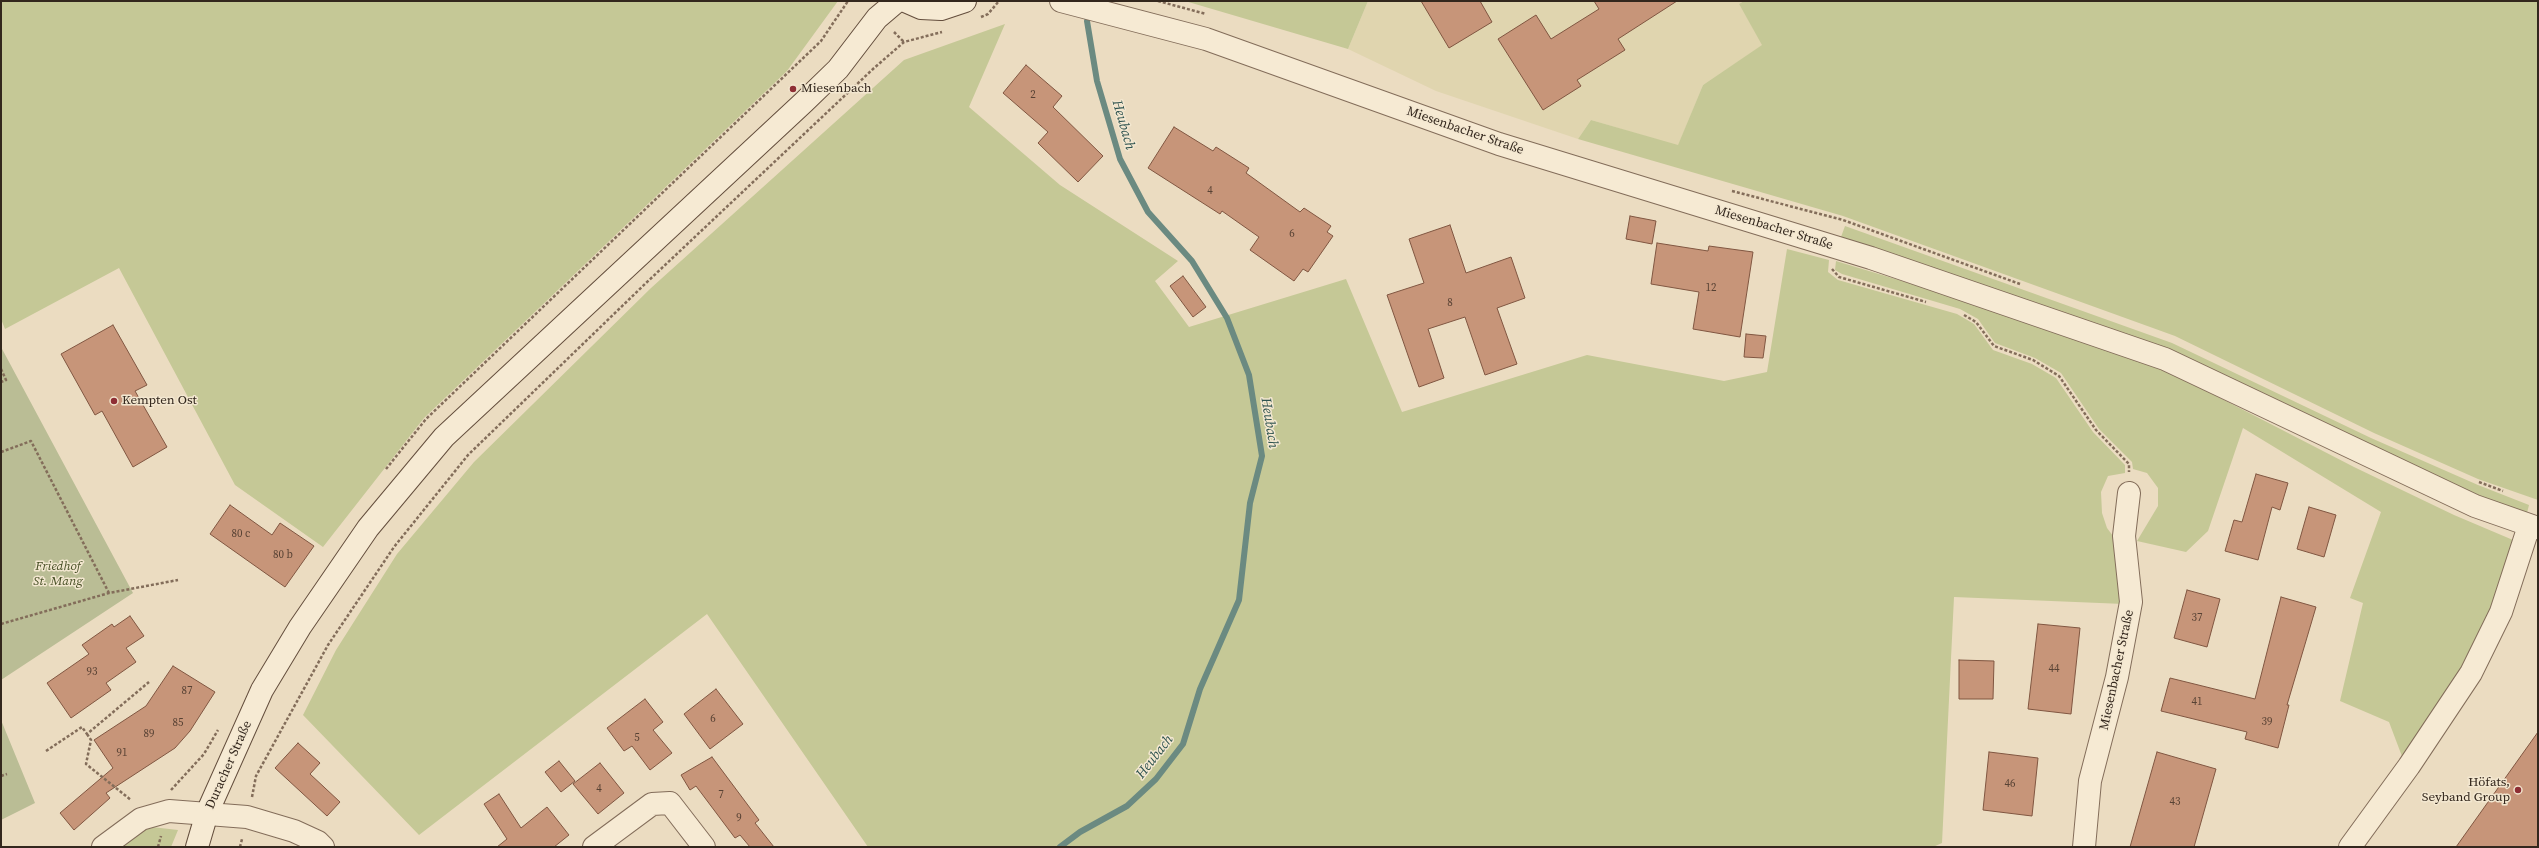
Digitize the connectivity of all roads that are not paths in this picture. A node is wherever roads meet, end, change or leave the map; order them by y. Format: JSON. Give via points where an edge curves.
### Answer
{"nodes":[{"id":1,"x":897,"y":1,"type":"edge"},
{"id":2,"x":905,"y":1,"type":"edge"},
{"id":3,"x":965,"y":1,"type":"edge"},
{"id":4,"x":1061,"y":1,"type":"edge"},
{"id":5,"x":2129,"y":493,"type":"road end"},
{"id":6,"x":2533,"y":527,"type":"edge"},
{"id":7,"x":202,"y":830,"type":"edge"},
{"id":8,"x":103,"y":847,"type":"edge"},
{"id":9,"x":323,"y":847,"type":"edge"},
{"id":10,"x":594,"y":847,"type":"edge"},
{"id":11,"x":704,"y":847,"type":"edge"},
{"id":12,"x":2084,"y":847,"type":"edge"},
{"id":13,"x":2350,"y":847,"type":"edge"}],
"edges":[{"from":1,"to":7,"type":"street","name":"Duracher Straße","via":[[877,18],[828,78],[444,437],[368,528],[300,627],[265,684]]},
{"from":2,"to":3,"type":"street","via":[[921,8],[941,10]]},
{"from":4,"to":6,"type":"street","name":"Miesenbacher Straße","via":[[1206,39],[1499,144],[1871,258],[2166,359],[2475,506]]},
{"from":5,"to":12,"type":"street","name":"Miesenbacher Straße","via":[[2124,536],[2132,602],[2117,677],[2090,781]]},
{"from":6,"to":13,"type":"street","via":[[2501,612],[2471,673],[2409,766]]},
{"from":7,"to":8,"type":"street","via":[[169,811],[141,818]]},
{"from":7,"to":9,"type":"street","via":[[247,817],[294,831]]},
{"from":10,"to":11,"type":"street","via":[[652,804],[670,803]]}]}
